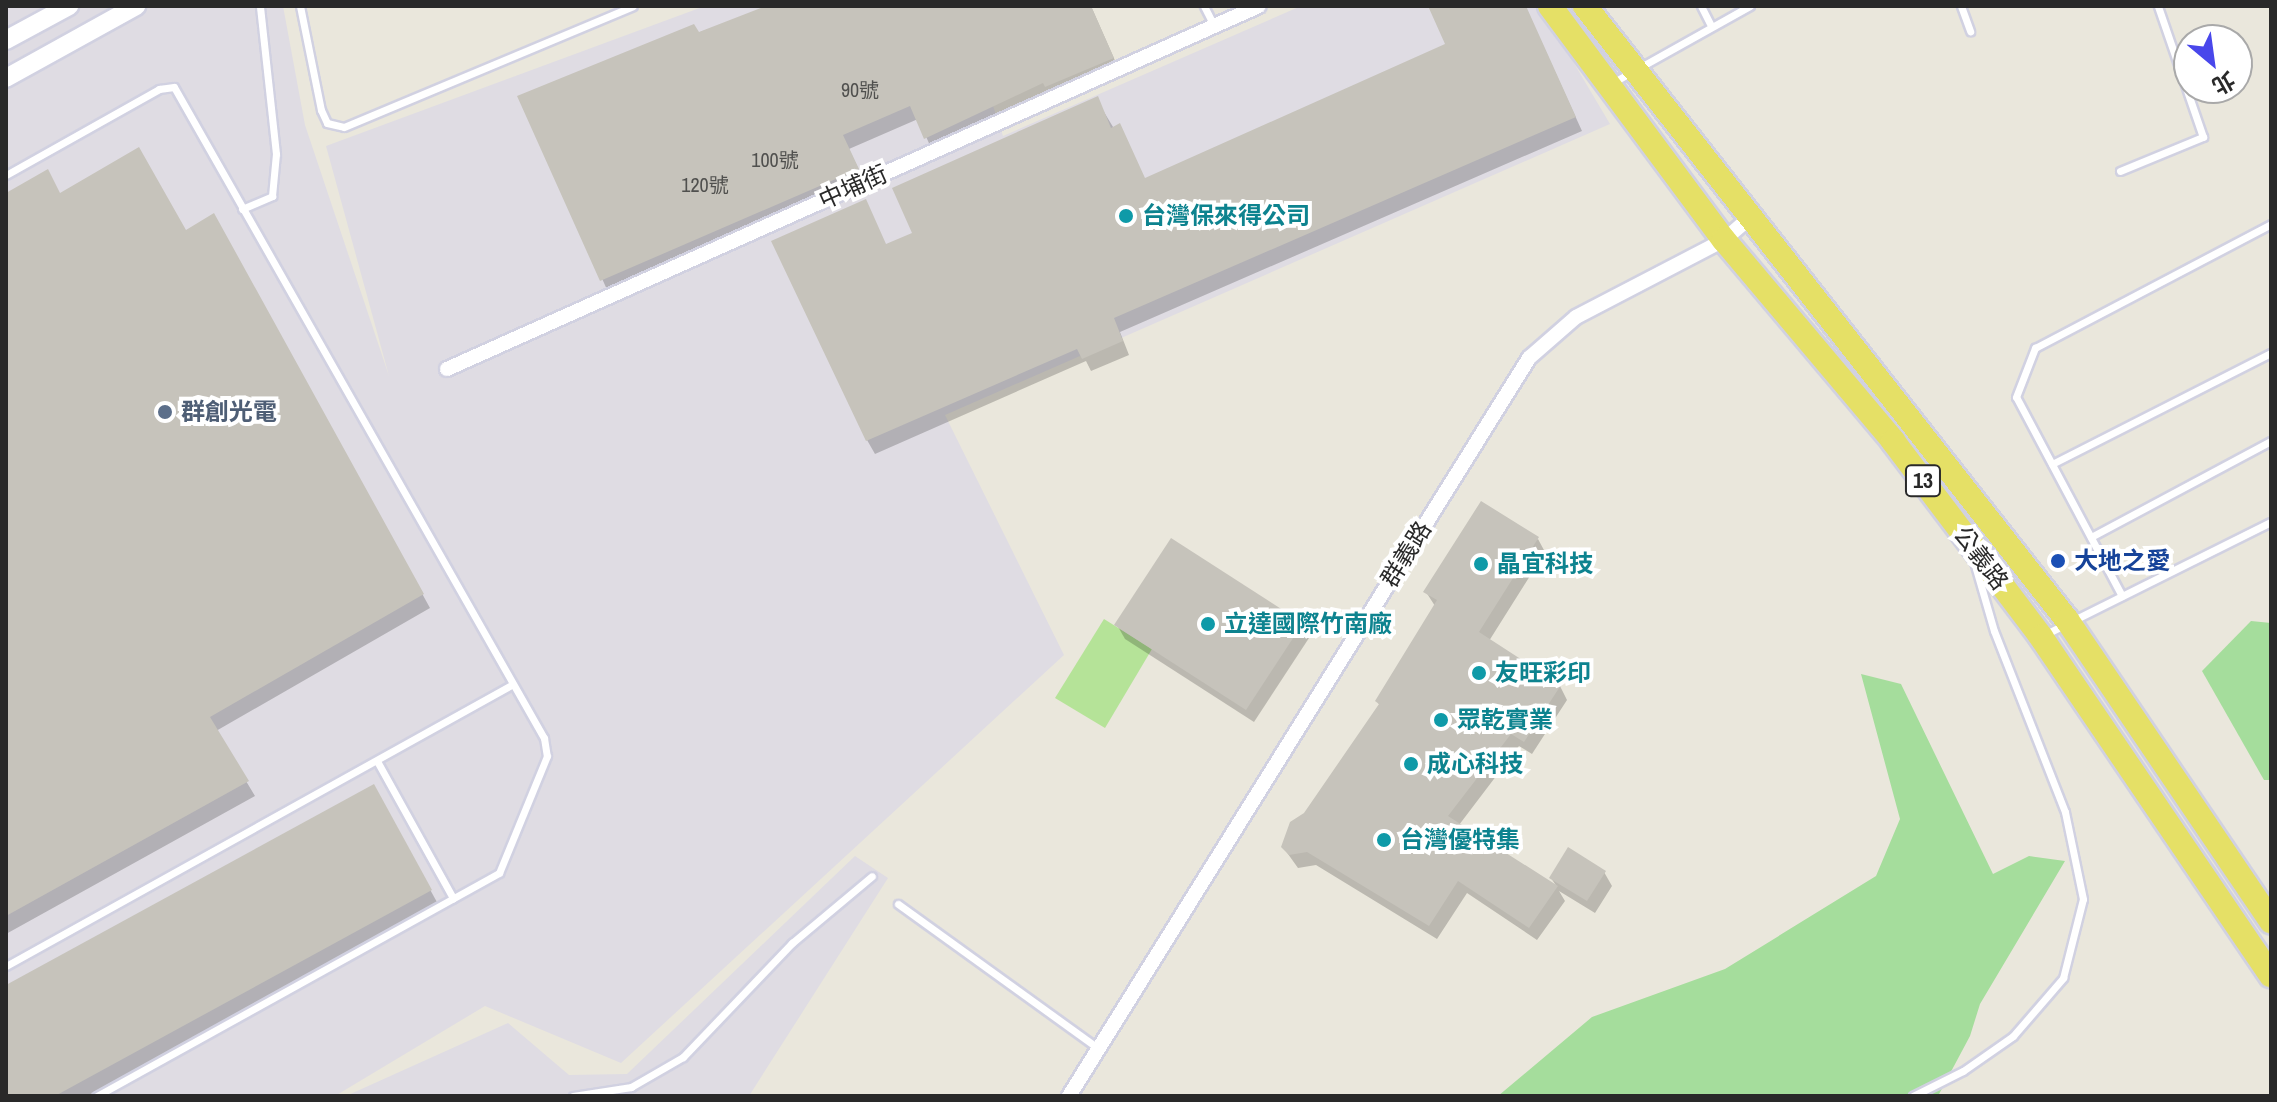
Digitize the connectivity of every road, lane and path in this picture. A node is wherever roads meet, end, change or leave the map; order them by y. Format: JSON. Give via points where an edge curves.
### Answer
{"nodes":[{"id":1,"x":69,"y":6,"type":"edge"},
{"id":2,"x":136,"y":6,"type":"edge"},
{"id":3,"x":260,"y":6,"type":"edge"},
{"id":4,"x":300,"y":6,"type":"edge"},
{"id":5,"x":633,"y":6,"type":"edge"},
{"id":6,"x":1204,"y":6,"type":"edge"},
{"id":7,"x":1259,"y":6,"type":"edge"},
{"id":8,"x":1550,"y":6,"type":"edge"},
{"id":9,"x":1585,"y":6,"type":"edge"},
{"id":10,"x":1701,"y":6,"type":"edge"},
{"id":11,"x":1750,"y":6,"type":"edge"},
{"id":12,"x":1961,"y":6,"type":"edge"},
{"id":13,"x":2158,"y":6,"type":"edge"},
{"id":14,"x":1214,"y":26,"type":"junction"},
{"id":15,"x":1711,"y":26,"type":"junction"},
{"id":16,"x":1970,"y":31,"type":"dead end"},
{"id":17,"x":6,"y":40,"type":"edge"},
{"id":18,"x":1631,"y":68,"type":"junction"},
{"id":19,"x":6,"y":78,"type":"edge"},
{"id":20,"x":1608,"y":86,"type":"junction"},
{"id":21,"x":2120,"y":171,"type":"dead end"},
{"id":22,"x":6,"y":175,"type":"edge"},
{"id":23,"x":242,"y":209,"type":"junction"},
{"id":24,"x":1749,"y":218,"type":"junction"},
{"id":25,"x":2271,"y":224,"type":"edge"},
{"id":26,"x":1724,"y":240,"type":"junction"},
{"id":27,"x":2271,"y":353,"type":"edge"},
{"id":28,"x":447,"y":369,"type":"dead end"},
{"id":29,"x":2271,"y":441,"type":"edge"},
{"id":30,"x":2052,"y":464,"type":"junction"},
{"id":31,"x":2271,"y":522,"type":"edge"},
{"id":32,"x":1993,"y":524,"type":"junction"},
{"id":33,"x":2091,"y":537,"type":"junction"},
{"id":34,"x":1969,"y":542,"type":"junction"},
{"id":35,"x":2122,"y":596,"type":"junction"},
{"id":36,"x":2067,"y":620,"type":"junction"},
{"id":37,"x":2041,"y":637,"type":"junction"},
{"id":38,"x":513,"y":684,"type":"junction"},
{"id":39,"x":377,"y":761,"type":"junction"},
{"id":40,"x":872,"y":876,"type":"dead end"},
{"id":41,"x":453,"y":898,"type":"junction"},
{"id":42,"x":898,"y":904,"type":"dead end"},
{"id":43,"x":2271,"y":921,"type":"edge"},
{"id":44,"x":6,"y":966,"type":"edge"},
{"id":45,"x":2271,"y":975,"type":"edge"},
{"id":46,"x":1098,"y":1048,"type":"junction"},
{"id":47,"x":97,"y":1096,"type":"edge"},
{"id":48,"x":573,"y":1096,"type":"edge"},
{"id":49,"x":1069,"y":1096,"type":"edge"},
{"id":50,"x":1913,"y":1096,"type":"edge"}],
"edges":[{"from":1,"to":17,"type":"street"},
{"from":2,"to":19,"type":"street"},
{"from":3,"to":23,"type":"lane","via":[[275,168],[272,196]]},
{"from":4,"to":5,"type":"lane","via":[[321,110],[327,123],[344,127]]},
{"from":6,"to":14,"type":"lane"},
{"from":7,"to":14,"type":"street","name":"中埔街"},
{"from":8,"to":20,"type":"main road","name":"公義路","number":"13"},
{"from":9,"to":18,"type":"main road","name":"公義路","number":"13"},
{"from":10,"to":15,"type":"lane"},
{"from":11,"to":15,"type":"lane"},
{"from":12,"to":16,"type":"lane"},
{"from":13,"to":21,"type":"lane","via":[[2203,137]]},
{"from":14,"to":28,"type":"street","name":"中埔街"},
{"from":15,"to":18,"type":"lane"},
{"from":18,"to":20,"type":"lane"},
{"from":18,"to":24,"type":"main road","name":"公義路","number":"13"},
{"from":20,"to":26,"type":"main road","name":"公義路","number":"13"},
{"from":22,"to":23,"type":"lane","via":[[159,89],[174,87]]},
{"from":23,"to":38,"type":"lane"},
{"from":24,"to":26,"type":"street","name":"群義路"},
{"from":24,"to":32,"type":"main road","name":"公義路","number":"13"},
{"from":25,"to":30,"type":"lane","via":[[2035,348],[2016,397]]},
{"from":26,"to":34,"type":"main road","name":"公義路","number":"13","via":[[1847,384]]},
{"from":26,"to":46,"type":"street","name":"群義路","via":[[1576,317],[1529,358]]},
{"from":27,"to":30,"type":"lane"},
{"from":29,"to":33,"type":"lane"},
{"from":30,"to":33,"type":"lane"},
{"from":31,"to":35,"type":"lane"},
{"from":32,"to":34,"type":"lane"},
{"from":32,"to":36,"type":"main road","name":"公義路","number":"13"},
{"from":33,"to":35,"type":"lane"},
{"from":34,"to":37,"type":"main road","name":"公義路","number":"13"},
{"from":34,"to":50,"type":"lane","via":[[1994,631],[2065,812],[2083,899],[2063,978],[2013,1036],[1963,1071]]},
{"from":35,"to":36,"type":"lane"},
{"from":36,"to":37,"type":"lane"},
{"from":36,"to":43,"type":"main road","name":"公義路","number":"13"},
{"from":37,"to":45,"type":"main road","name":"公義路","number":"13"},
{"from":38,"to":39,"type":"lane"},
{"from":38,"to":41,"type":"lane","via":[[544,738],[547,756],[499,873]]},
{"from":39,"to":41,"type":"lane"},
{"from":39,"to":44,"type":"lane"},
{"from":40,"to":48,"type":"lane","via":[[792,943],[683,1057],[631,1087]]},
{"from":41,"to":47,"type":"lane"},
{"from":42,"to":46,"type":"lane"},
{"from":46,"to":49,"type":"street","name":"群義路"}]}
